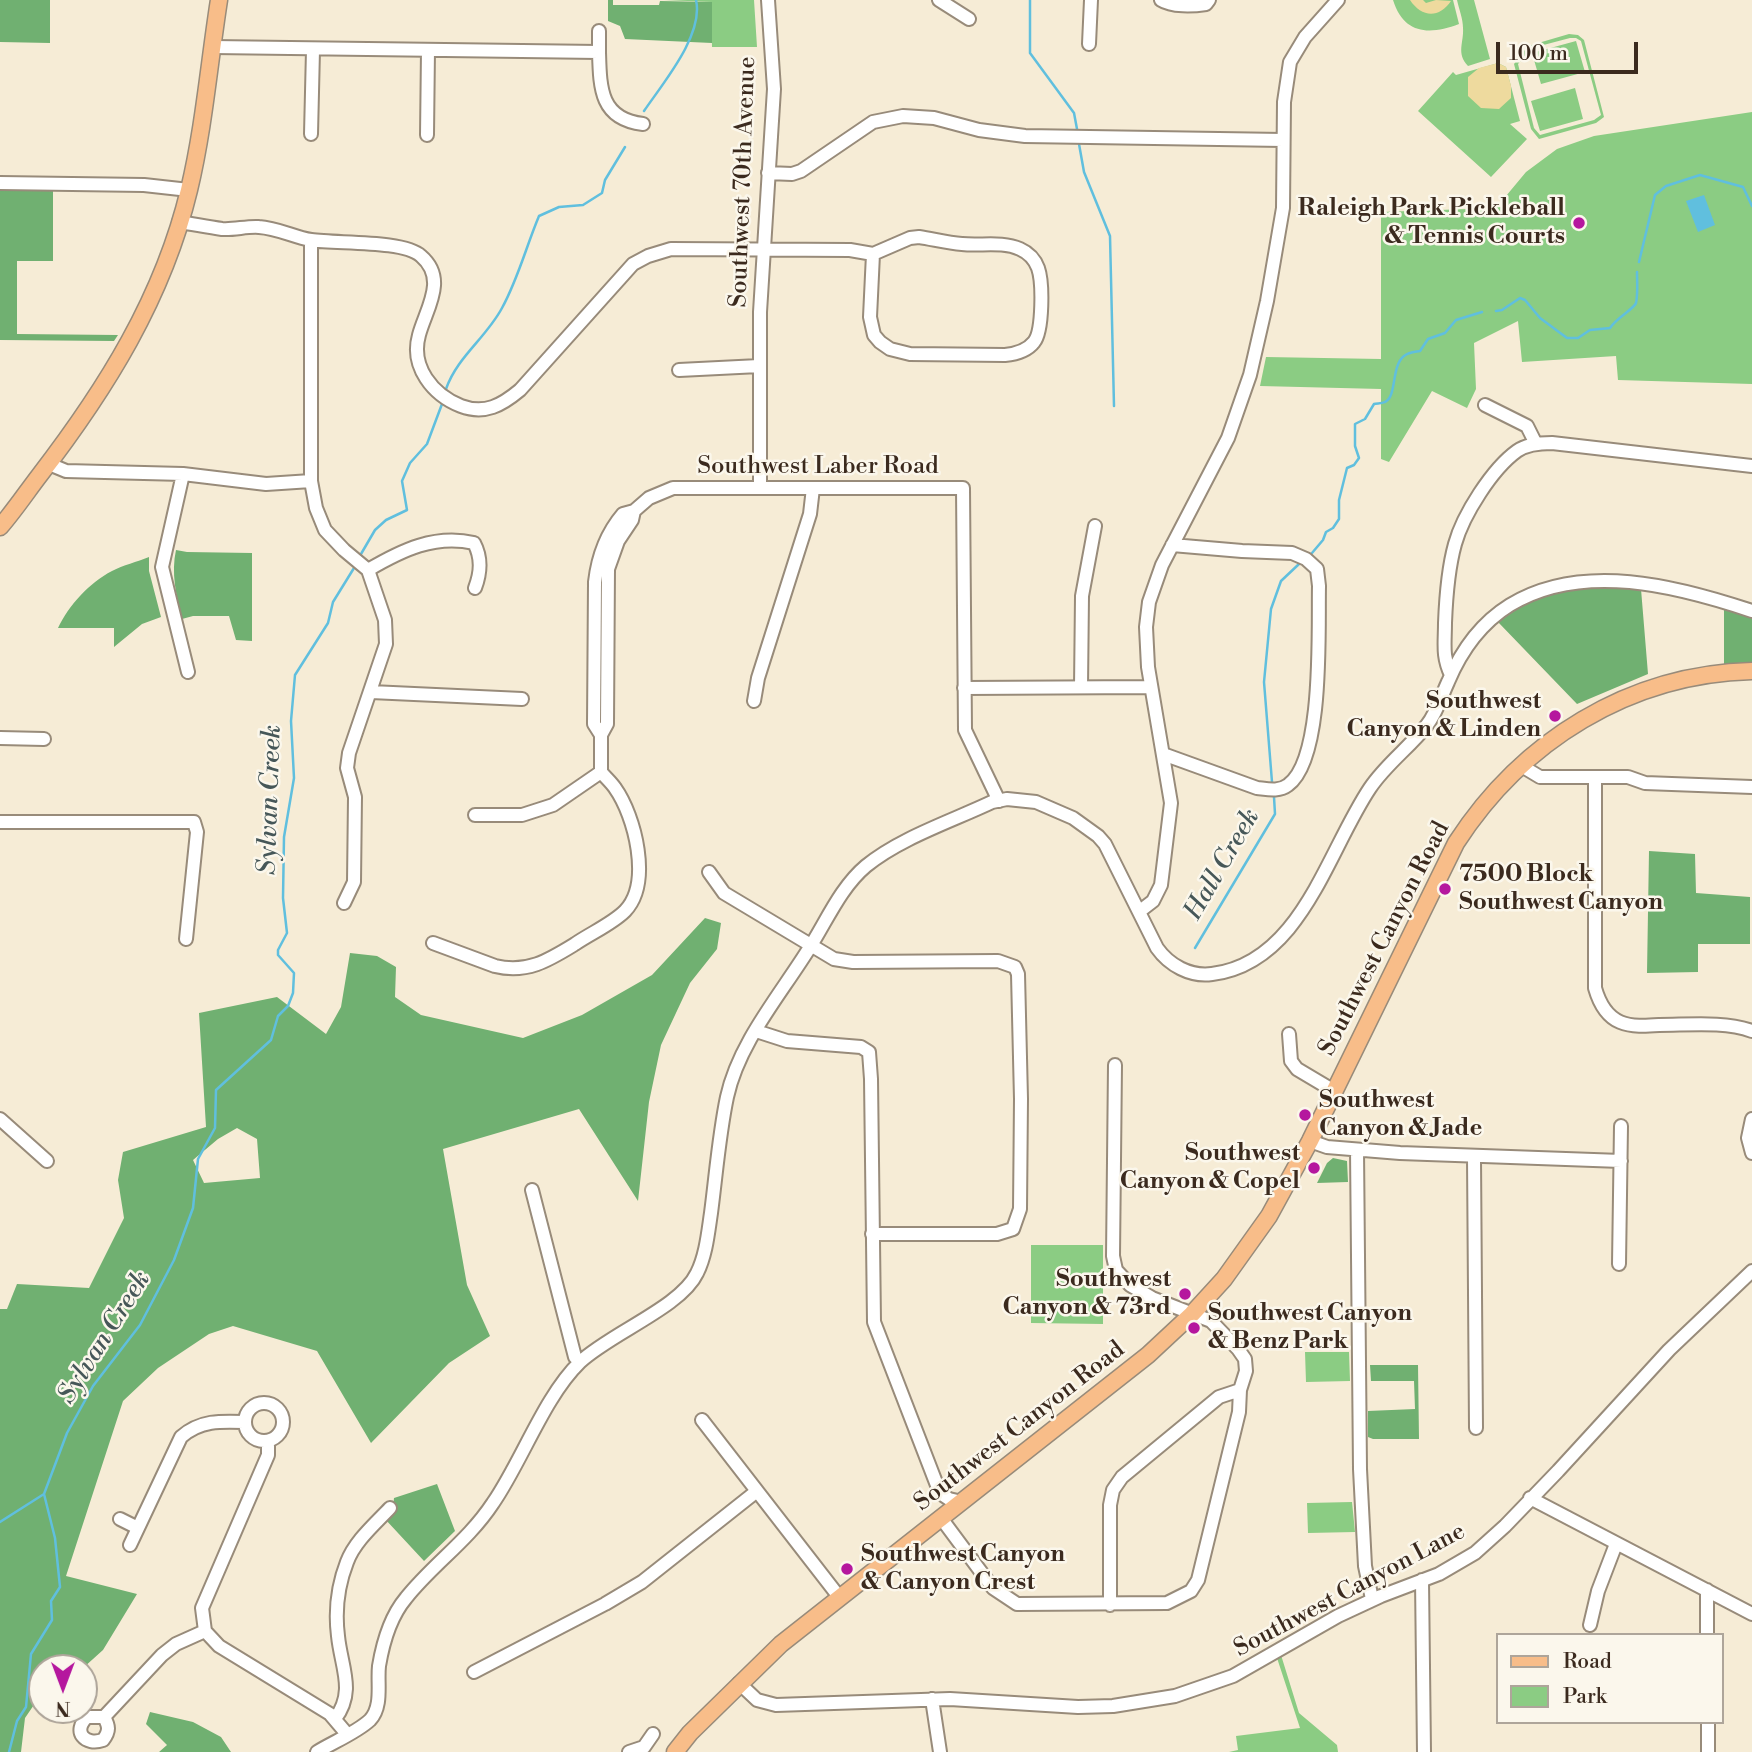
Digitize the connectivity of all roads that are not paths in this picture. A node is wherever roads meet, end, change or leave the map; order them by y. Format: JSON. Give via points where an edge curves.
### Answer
{"nodes":[{"id":1,"x":219,"y":0,"type":"edge"},
{"id":2,"x":768,"y":0,"type":"edge"},
{"id":3,"x":939,"y":0,"type":"edge"},
{"id":4,"x":1091,"y":0,"type":"edge"},
{"id":5,"x":1161,"y":0,"type":"edge"},
{"id":6,"x":1209,"y":0,"type":"edge"},
{"id":7,"x":1338,"y":0,"type":"edge"},
{"id":8,"x":969,"y":19,"type":"dead end"},
{"id":9,"x":598,"y":31,"type":"dead end"},
{"id":10,"x":1089,"y":44,"type":"dead end"},
{"id":11,"x":213,"y":47,"type":"junction"},
{"id":12,"x":313,"y":50,"type":"junction"},
{"id":13,"x":428,"y":50,"type":"junction"},
{"id":14,"x":598,"y":52,"type":"junction"},
{"id":15,"x":643,"y":124,"type":"dead end"},
{"id":16,"x":312,"y":134,"type":"dead end"},
{"id":17,"x":427,"y":135,"type":"dead end"},
{"id":18,"x":1283,"y":141,"type":"junction"},
{"id":19,"x":768,"y":173,"type":"junction"},
{"id":20,"x":0,"y":183,"type":"edge"},
{"id":21,"x":189,"y":190,"type":"junction"},
{"id":22,"x":179,"y":222,"type":"junction"},
{"id":23,"x":311,"y":240,"type":"junction"},
{"id":24,"x":762,"y":250,"type":"junction"},
{"id":25,"x":873,"y":254,"type":"junction"},
{"id":26,"x":759,"y":366,"type":"junction"},
{"id":27,"x":679,"y":370,"type":"dead end"},
{"id":28,"x":1485,"y":405,"type":"dead end"},
{"id":29,"x":1536,"y":444,"type":"junction"},
{"id":30,"x":49,"y":464,"type":"junction"},
{"id":31,"x":1752,"y":466,"type":"edge"},
{"id":32,"x":183,"y":474,"type":"junction"},
{"id":33,"x":311,"y":481,"type":"junction"},
{"id":34,"x":760,"y":488,"type":"junction"},
{"id":35,"x":813,"y":488,"type":"junction"},
{"id":36,"x":1095,"y":526,"type":"dead end"},
{"id":37,"x":0,"y":527,"type":"edge"},
{"id":38,"x":1172,"y":545,"type":"junction"},
{"id":39,"x":368,"y":570,"type":"junction"},
{"id":40,"x":475,"y":588,"type":"dead end"},
{"id":41,"x":1752,"y":611,"type":"edge"},
{"id":42,"x":1752,"y":671,"type":"edge"},
{"id":43,"x":188,"y":672,"type":"dead end"},
{"id":44,"x":1451,"y":675,"type":"junction"},
{"id":45,"x":1081,"y":687,"type":"junction"},
{"id":46,"x":1151,"y":687,"type":"junction"},
{"id":47,"x":964,"y":688,"type":"junction"},
{"id":48,"x":371,"y":692,"type":"junction"},
{"id":49,"x":522,"y":699,"type":"dead end"},
{"id":50,"x":754,"y":701,"type":"dead end"},
{"id":51,"x":35,"y":724,"type":"dead end"},
{"id":52,"x":0,"y":737,"type":"edge"},
{"id":53,"x":1163,"y":754,"type":"junction"},
{"id":54,"x":1520,"y":765,"type":"junction"},
{"id":55,"x":601,"y":772,"type":"junction"},
{"id":56,"x":1595,"y":777,"type":"junction"},
{"id":57,"x":1752,"y":787,"type":"edge"},
{"id":58,"x":999,"y":801,"type":"junction"},
{"id":59,"x":475,"y":815,"type":"dead end"},
{"id":60,"x":0,"y":822,"type":"edge"},
{"id":61,"x":709,"y":872,"type":"dead end"},
{"id":62,"x":344,"y":902,"type":"dead end"},
{"id":63,"x":1140,"y":911,"type":"junction"},
{"id":64,"x":186,"y":939,"type":"dead end"},
{"id":65,"x":433,"y":943,"type":"dead end"},
{"id":66,"x":811,"y":946,"type":"junction"},
{"id":67,"x":756,"y":1031,"type":"junction"},
{"id":68,"x":1752,"y":1031,"type":"edge"},
{"id":69,"x":1289,"y":1034,"type":"dead end"},
{"id":70,"x":1115,"y":1065,"type":"dead end"},
{"id":71,"x":1334,"y":1091,"type":"junction"},
{"id":72,"x":0,"y":1119,"type":"edge"},
{"id":73,"x":1752,"y":1119,"type":"edge"},
{"id":74,"x":1621,"y":1126,"type":"dead end"},
{"id":75,"x":1310,"y":1141,"type":"junction"},
{"id":76,"x":1357,"y":1150,"type":"junction"},
{"id":77,"x":1752,"y":1153,"type":"edge"},
{"id":78,"x":1474,"y":1158,"type":"junction"},
{"id":79,"x":47,"y":1161,"type":"dead end"},
{"id":80,"x":1620,"y":1161,"type":"junction"},
{"id":81,"x":532,"y":1190,"type":"dead end"},
{"id":82,"x":873,"y":1234,"type":"junction"},
{"id":83,"x":1619,"y":1264,"type":"dead end"},
{"id":84,"x":1752,"y":1271,"type":"edge"},
{"id":85,"x":1192,"y":1314,"type":"junction"},
{"id":86,"x":580,"y":1362,"type":"junction"},
{"id":87,"x":1240,"y":1390,"type":"junction"},
{"id":88,"x":702,"y":1420,"type":"dead end"},
{"id":89,"x":245,"y":1422,"type":"junction"},
{"id":90,"x":1476,"y":1428,"type":"dead end"},
{"id":91,"x":268,"y":1441,"type":"junction"},
{"id":92,"x":757,"y":1491,"type":"junction"},
{"id":93,"x":1530,"y":1498,"type":"junction"},
{"id":94,"x":962,"y":1502,"type":"junction"},
{"id":95,"x":390,"y":1508,"type":"dead end"},
{"id":96,"x":941,"y":1518,"type":"junction"},
{"id":97,"x":120,"y":1519,"type":"dead end"},
{"id":98,"x":138,"y":1528,"type":"junction"},
{"id":99,"x":1616,"y":1544,"type":"junction"},
{"id":100,"x":130,"y":1545,"type":"dead end"},
{"id":101,"x":1422,"y":1580,"type":"junction"},
{"id":102,"x":1707,"y":1590,"type":"junction"},
{"id":103,"x":840,"y":1598,"type":"junction"},
{"id":104,"x":1372,"y":1600,"type":"junction"},
{"id":105,"x":1110,"y":1605,"type":"junction"},
{"id":106,"x":1752,"y":1614,"type":"edge"},
{"id":107,"x":1590,"y":1625,"type":"dead end"},
{"id":108,"x":205,"y":1631,"type":"junction"},
{"id":109,"x":1707,"y":1633,"type":"edge"},
{"id":110,"x":474,"y":1672,"type":"dead end"},
{"id":111,"x":739,"y":1684,"type":"junction"},
{"id":112,"x":932,"y":1699,"type":"junction"},
{"id":113,"x":104,"y":1717,"type":"dead end"},
{"id":114,"x":335,"y":1718,"type":"junction"},
{"id":115,"x":1708,"y":1724,"type":"edge"},
{"id":116,"x":347,"y":1734,"type":"junction"},
{"id":117,"x":653,"y":1734,"type":"dead end"},
{"id":118,"x":317,"y":1752,"type":"edge"},
{"id":119,"x":629,"y":1752,"type":"edge"},
{"id":120,"x":675,"y":1752,"type":"edge"},
{"id":121,"x":940,"y":1752,"type":"edge"},
{"id":122,"x":1424,"y":1752,"type":"edge"},
{"id":123,"x":1708,"y":1752,"type":"edge"}],
"edges":[{"from":1,"to":11,"type":"main road"},
{"from":2,"to":19,"type":"street","name":"Southwest 70th Avenue","via":[[774,89]]},
{"from":3,"to":8,"type":"street"},
{"from":4,"to":10,"type":"street"},
{"from":5,"to":6,"type":"street","via":[[1199,5]]},
{"from":7,"to":18,"type":"street","via":[[1290,62]]},
{"from":9,"to":14,"type":"street"},
{"from":11,"to":12,"type":"street"},
{"from":11,"to":21,"type":"main road"},
{"from":12,"to":13,"type":"street"},
{"from":12,"to":16,"type":"street"},
{"from":13,"to":14,"type":"street"},
{"from":13,"to":17,"type":"street"},
{"from":14,"to":15,"type":"street","via":[[599,84],[608,108],[627,122]]},
{"from":18,"to":19,"type":"street","via":[[1025,136],[903,116],[873,122],[801,171]]},
{"from":18,"to":38,"type":"street","via":[[1283,208],[1250,375],[1228,438]]},
{"from":19,"to":24,"type":"street","name":"Southwest 70th Avenue"},
{"from":20,"to":21,"type":"street"},
{"from":21,"to":22,"type":"main road"},
{"from":22,"to":23,"type":"street","via":[[223,229],[260,227]]},
{"from":22,"to":30,"type":"main road","via":[[122,358]]},
{"from":23,"to":24,"type":"street","via":[[406,248],[421,256],[434,282],[434,298],[418,341],[424,376],[457,405],[485,410],[520,390],[633,264],[671,249]]},
{"from":23,"to":33,"type":"street"},
{"from":24,"to":25,"type":"street"},
{"from":24,"to":26,"type":"street","name":"Southwest 70th Avenue"},
{"from":25,"to":25,"type":"street","via":[[919,237],[1021,249],[1033,259],[1041,278],[1040,327],[1035,341],[1020,352],[1005,355],[910,354],[890,349],[870,326]]},
{"from":26,"to":27,"type":"street"},
{"from":26,"to":34,"type":"street","name":"Southwest 70th Avenue"},
{"from":28,"to":29,"type":"street","via":[[1527,426]]},
{"from":29,"to":31,"type":"street","via":[[1561,443]]},
{"from":29,"to":44,"type":"street","via":[[1517,451],[1496,472],[1469,511],[1455,543],[1444,648]]},
{"from":30,"to":32,"type":"street","via":[[66,471]]},
{"from":30,"to":37,"type":"main road"},
{"from":32,"to":33,"type":"street","via":[[266,484]]},
{"from":32,"to":43,"type":"street","via":[[162,566]]},
{"from":33,"to":39,"type":"street","via":[[325,530]]},
{"from":34,"to":35,"type":"street","name":"Southwest Laber Road"},
{"from":34,"to":55,"type":"street","name":"Southwest Laber Road","via":[[674,488],[623,514],[614,525],[597,565],[594,724],[601,735]]},
{"from":35,"to":47,"type":"street","name":"Southwest Laber Road","via":[[963,488]]},
{"from":35,"to":50,"type":"street","via":[[810,514]]},
{"from":36,"to":45,"type":"street","via":[[1082,596]]},
{"from":38,"to":46,"type":"street","via":[[1152,589],[1147,614]]},
{"from":38,"to":53,"type":"street","via":[[1292,552],[1317,569],[1316,715],[1297,778],[1285,788],[1257,788]]},
{"from":39,"to":40,"type":"street","via":[[398,552],[432,541],[459,539],[474,543],[480,555]]},
{"from":39,"to":48,"type":"street","via":[[385,620],[386,644]]},
{"from":41,"to":44,"type":"street","via":[[1649,585],[1567,583],[1528,595],[1502,610],[1477,633]]},
{"from":42,"to":54,"type":"main road","name":"Southwest Canyon Road","via":[[1697,676],[1641,691],[1590,714]]},
{"from":44,"to":63,"type":"street","via":[[1432,717],[1371,787],[1312,895],[1269,950],[1224,973],[1196,974],[1162,954]]},
{"from":45,"to":46,"type":"street"},
{"from":45,"to":47,"type":"street"},
{"from":46,"to":53,"type":"street"},
{"from":47,"to":58,"type":"street","via":[[965,730]]},
{"from":48,"to":49,"type":"street"},
{"from":48,"to":62,"type":"street","via":[[349,753],[355,797],[354,882]]},
{"from":51,"to":52,"type":"street","via":[[40,738]]},
{"from":53,"to":63,"type":"street","via":[[1171,803],[1164,867],[1159,891]]},
{"from":54,"to":56,"type":"street","via":[[1540,777]]},
{"from":54,"to":71,"type":"main road","name":"Southwest Canyon Road","via":[[1456,843]]},
{"from":55,"to":59,"type":"street","via":[[553,805],[522,816]]},
{"from":55,"to":65,"type":"street","via":[[621,799],[637,851],[638,884],[625,911],[548,961],[526,968],[505,969]]},
{"from":56,"to":57,"type":"street"},
{"from":56,"to":68,"type":"street","via":[[1598,999],[1619,1022],[1722,1025]]},
{"from":58,"to":63,"type":"street","via":[[1049,806],[1098,836]]},
{"from":58,"to":66,"type":"street","via":[[891,849],[863,869],[845,889]]},
{"from":60,"to":64,"type":"street","via":[[194,822],[197,832]]},
{"from":61,"to":66,"type":"street","via":[[724,893]]},
{"from":66,"to":67,"type":"street"},
{"from":66,"to":82,"type":"street","via":[[842,961],[998,961],[1015,967],[1018,974],[1020,1209],[1013,1229],[997,1234]]},
{"from":67,"to":82,"type":"street","via":[[787,1041],[861,1047],[869,1052]]},
{"from":67,"to":86,"type":"street","via":[[731,1079],[706,1245],[696,1277],[675,1299]]},
{"from":69,"to":71,"type":"street","via":[[1297,1069]]},
{"from":70,"to":85,"type":"street","via":[[1116,1270],[1140,1292]]},
{"from":71,"to":75,"type":"main road","name":"Southwest Canyon Road"},
{"from":72,"to":79,"type":"street"},
{"from":73,"to":77,"type":"street","via":[[1748,1138]]},
{"from":74,"to":80,"type":"street"},
{"from":75,"to":76,"type":"street"},
{"from":75,"to":85,"type":"main road","name":"Southwest Canyon Road","via":[[1254,1238]]},
{"from":76,"to":78,"type":"street"},
{"from":76,"to":104,"type":"street","via":[[1360,1480],[1365,1566]]},
{"from":78,"to":80,"type":"street"},
{"from":78,"to":90,"type":"street"},
{"from":80,"to":83,"type":"street"},
{"from":81,"to":86,"type":"street"},
{"from":82,"to":94,"type":"street","via":[[876,1331],[940,1493]]},
{"from":84,"to":93,"type":"street","name":"Southwest Canyon Lane","via":[[1669,1350]]},
{"from":85,"to":87,"type":"street","via":[[1211,1321],[1245,1359]]},
{"from":85,"to":94,"type":"main road","name":"Southwest Canyon Road","via":[[1148,1355]]},
{"from":86,"to":116,"type":"street","via":[[553,1398],[495,1502],[460,1545],[403,1601],[383,1645],[374,1713]]},
{"from":87,"to":105,"type":"street","via":[[1219,1397],[1122,1477],[1113,1490]]},
{"from":87,"to":105,"type":"street","via":[[1239,1412],[1198,1580],[1191,1591],[1167,1603]]},
{"from":88,"to":92,"type":"street"},
{"from":89,"to":91,"type":"street","via":[[252,1437]]},
{"from":89,"to":91,"type":"street","via":[[257,1405],[277,1408],[282,1428]]},
{"from":89,"to":98,"type":"street","via":[[206,1423],[181,1437]]},
{"from":91,"to":108,"type":"street","via":[[268,1455],[202,1608]]},
{"from":92,"to":103,"type":"street"},
{"from":92,"to":110,"type":"street","via":[[642,1582]]},
{"from":93,"to":99,"type":"street"},
{"from":93,"to":101,"type":"street","name":"Southwest Canyon Lane","via":[[1475,1553]]},
{"from":94,"to":96,"type":"main road","name":"Southwest Canyon Road"},
{"from":95,"to":114,"type":"street","via":[[358,1542],[341,1579],[337,1627],[347,1685]]},
{"from":96,"to":103,"type":"main road","name":"Southwest Canyon Road"},
{"from":96,"to":105,"type":"street","via":[[993,1588],[1017,1604]]},
{"from":97,"to":98,"type":"street"},
{"from":98,"to":100,"type":"street"},
{"from":99,"to":102,"type":"street"},
{"from":99,"to":107,"type":"street"},
{"from":101,"to":104,"type":"street","name":"Southwest Canyon Lane"},
{"from":101,"to":122,"type":"street"},
{"from":102,"to":106,"type":"street"},
{"from":102,"to":109,"type":"street"},
{"from":103,"to":111,"type":"main road","name":"Southwest Canyon Road"},
{"from":104,"to":112,"type":"street","name":"Southwest Canyon Lane","via":[[1233,1676],[1175,1696],[1095,1707]]},
{"from":108,"to":113,"type":"street","via":[[162,1655]]},
{"from":108,"to":114,"type":"street","via":[[219,1646]]},
{"from":111,"to":112,"type":"street","name":"Southwest Canyon Lane","via":[[757,1700],[776,1705]]},
{"from":111,"to":120,"type":"main road","name":"Southwest Canyon Road"},
{"from":112,"to":121,"type":"street"},
{"from":114,"to":116,"type":"street"},
{"from":115,"to":123,"type":"street"},
{"from":116,"to":118,"type":"street"},
{"from":117,"to":119,"type":"street","via":[[645,1746]]}]}
